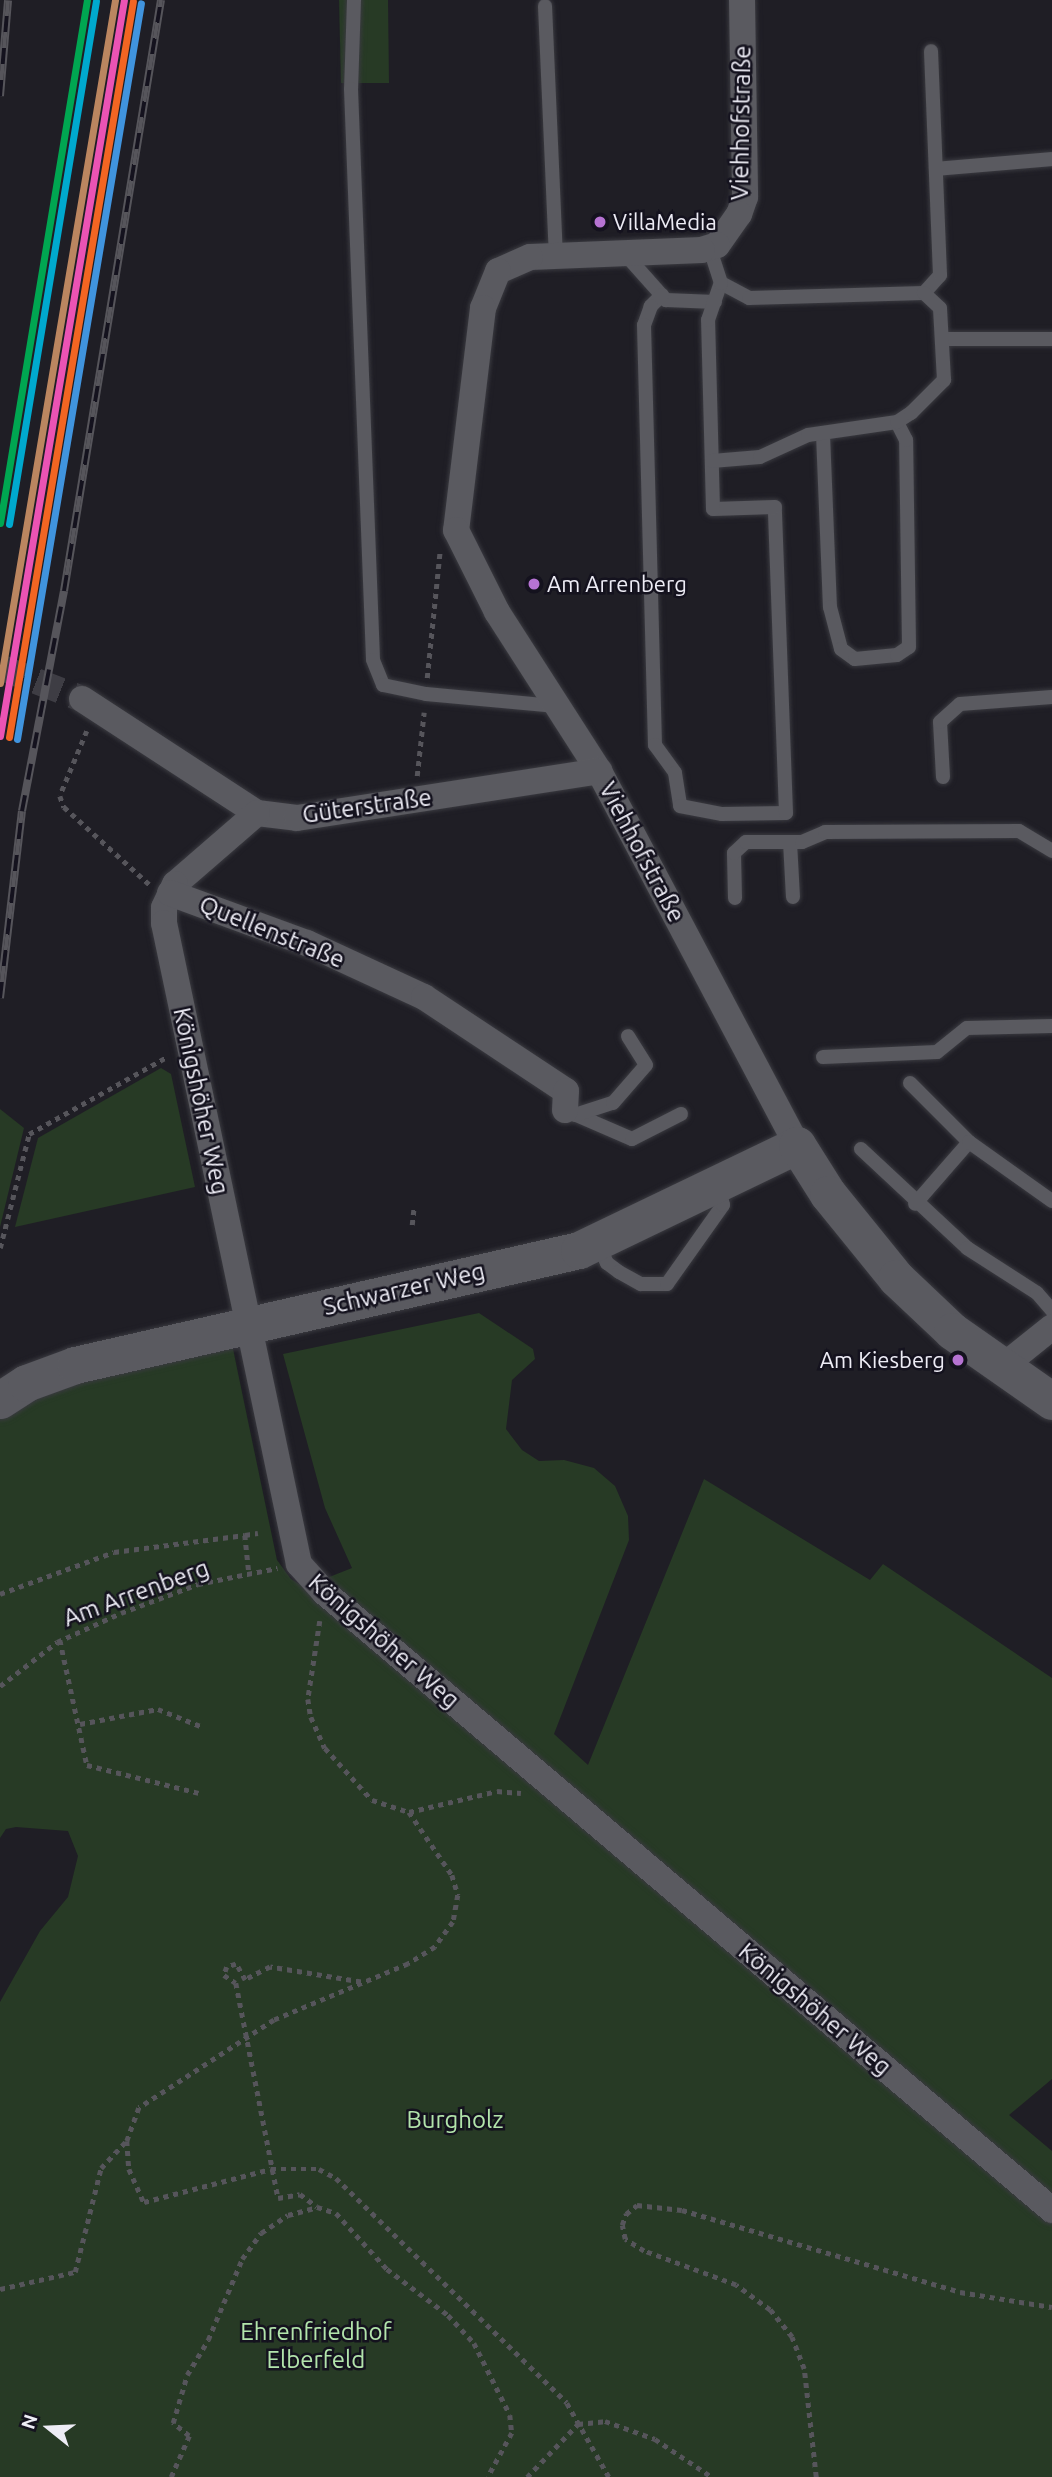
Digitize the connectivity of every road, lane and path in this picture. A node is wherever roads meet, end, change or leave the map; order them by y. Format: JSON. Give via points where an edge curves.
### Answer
{"nodes":[{"id":1,"x":354,"y":0,"type":"edge"},
{"id":2,"x":741,"y":0,"type":"edge"},
{"id":3,"x":545,"y":6,"type":"dead end"},
{"id":4,"x":931,"y":51,"type":"dead end"},
{"id":5,"x":1052,"y":159,"type":"edge"},
{"id":6,"x":936,"y":169,"type":"junction"},
{"id":7,"x":709,"y":247,"type":"junction"},
{"id":8,"x":624,"y":252,"type":"junction"},
{"id":9,"x":556,"y":255,"type":"junction"},
{"id":10,"x":721,"y":283,"type":"junction"},
{"id":11,"x":924,"y":293,"type":"junction"},
{"id":12,"x":662,"y":295,"type":"junction"},
{"id":13,"x":715,"y":302,"type":"junction"},
{"id":14,"x":943,"y":339,"type":"junction"},
{"id":15,"x":1052,"y":339,"type":"edge"},
{"id":16,"x":897,"y":422,"type":"junction"},
{"id":17,"x":823,"y":434,"type":"junction"},
{"id":18,"x":712,"y":461,"type":"junction"},
{"id":19,"x":441,"y":540,"type":"dead end"},
{"id":20,"x":426,"y":694,"type":"junction"},
{"id":21,"x":1052,"y":697,"type":"edge"},
{"id":22,"x":90,"y":703,"type":"joint"},
{"id":23,"x":556,"y":706,"type":"junction"},
{"id":24,"x":599,"y":771,"type":"junction"},
{"id":25,"x":943,"y":777,"type":"dead end"},
{"id":26,"x":414,"y":799,"type":"junction"},
{"id":27,"x":257,"y":813,"type":"junction"},
{"id":28,"x":790,"y":842,"type":"junction"},
{"id":29,"x":1052,"y":851,"type":"edge"},
{"id":30,"x":170,"y":893,"type":"junction"},
{"id":31,"x":793,"y":897,"type":"dead end"},
{"id":32,"x":735,"y":898,"type":"dead end"},
{"id":33,"x":1052,"y":1026,"type":"edge"},
{"id":34,"x":628,"y":1036,"type":"dead end"},
{"id":35,"x":190,"y":1044,"type":"junction"},
{"id":36,"x":823,"y":1057,"type":"dead end"},
{"id":37,"x":910,"y":1083,"type":"dead end"},
{"id":38,"x":570,"y":1113,"type":"junction"},
{"id":39,"x":681,"y":1114,"type":"dead end"},
{"id":40,"x":970,"y":1142,"type":"junction"},
{"id":41,"x":797,"y":1145,"type":"junction"},
{"id":42,"x":861,"y":1149,"type":"dead end"},
{"id":43,"x":718,"y":1183,"type":"junction"},
{"id":44,"x":1052,"y":1201,"type":"edge"},
{"id":45,"x":915,"y":1204,"type":"junction"},
{"id":46,"x":414,"y":1207,"type":"dead end"},
{"id":47,"x":412,"y":1225,"type":"dead end"},
{"id":48,"x":598,"y":1243,"type":"junction"},
{"id":49,"x":0,"y":1248,"type":"edge"},
{"id":50,"x":1052,"y":1310,"type":"edge"},
{"id":51,"x":247,"y":1325,"type":"junction"},
{"id":52,"x":1052,"y":1327,"type":"edge"},
{"id":53,"x":1001,"y":1368,"type":"junction"},
{"id":54,"x":0,"y":1400,"type":"edge"},
{"id":55,"x":1052,"y":1401,"type":"edge"},
{"id":56,"x":258,"y":1533,"type":"dead end"},
{"id":57,"x":245,"y":1535,"type":"junction"},
{"id":58,"x":299,"y":1564,"type":"junction"},
{"id":59,"x":249,"y":1574,"type":"junction"},
{"id":60,"x":324,"y":1592,"type":"junction"},
{"id":61,"x":0,"y":1594,"type":"edge"},
{"id":62,"x":60,"y":1640,"type":"junction"},
{"id":63,"x":0,"y":1686,"type":"edge"},
{"id":64,"x":80,"y":1724,"type":"junction"},
{"id":65,"x":203,"y":1727,"type":"dead end"},
{"id":66,"x":554,"y":1787,"type":"junction"},
{"id":67,"x":199,"y":1793,"type":"dead end"},
{"id":68,"x":409,"y":1812,"type":"junction"},
{"id":69,"x":362,"y":1982,"type":"junction"},
{"id":70,"x":245,"y":2042,"type":"junction"},
{"id":71,"x":127,"y":2141,"type":"junction"},
{"id":72,"x":271,"y":2169,"type":"junction"},
{"id":73,"x":317,"y":2207,"type":"junction"},
{"id":74,"x":1052,"y":2210,"type":"edge"},
{"id":75,"x":0,"y":2289,"type":"edge"},
{"id":76,"x":1052,"y":2307,"type":"edge"},
{"id":77,"x":578,"y":2424,"type":"junction"},
{"id":78,"x":171,"y":2477,"type":"edge"},
{"id":79,"x":488,"y":2477,"type":"edge"},
{"id":80,"x":527,"y":2477,"type":"edge"},
{"id":81,"x":609,"y":2477,"type":"edge"},
{"id":82,"x":712,"y":2477,"type":"edge"},
{"id":83,"x":816,"y":2477,"type":"edge"}],
"edges":[{"from":1,"to":20,"type":"lane","via":[[351,101],[373,660],[383,685]]},
{"from":2,"to":7,"type":"street","name":"Viehhofstraße","via":[[745,197],[730,230]]},
{"from":3,"to":9,"type":"lane"},
{"from":4,"to":6,"type":"lane"},
{"from":5,"to":6,"type":"lane"},
{"from":6,"to":11,"type":"lane","via":[[940,275]]},
{"from":7,"to":8,"type":"street","name":"Viehhofstraße"},
{"from":7,"to":10,"type":"lane"},
{"from":8,"to":9,"type":"street","name":"Viehhofstraße"},
{"from":8,"to":12,"type":"lane"},
{"from":9,"to":23,"type":"street","name":"Viehhofstraße","via":[[510,262],[488,288],[456,530],[497,612]]},
{"from":10,"to":11,"type":"lane","via":[[750,298]]},
{"from":10,"to":13,"type":"lane"},
{"from":11,"to":14,"type":"lane","via":[[940,308]]},
{"from":12,"to":13,"type":"lane","via":[[667,300]]},
{"from":12,"to":18,"type":"lane","via":[[650,306],[644,325],[655,745],[675,774],[680,806],[722,814],[786,813],[775,507],[713,509]]},
{"from":13,"to":18,"type":"lane","via":[[708,320]]},
{"from":14,"to":15,"type":"lane"},
{"from":14,"to":16,"type":"lane","via":[[944,380]]},
{"from":16,"to":17,"type":"lane"},
{"from":16,"to":17,"type":"lane","via":[[906,440],[909,647],[897,655],[855,659],[841,649],[830,607]]},
{"from":17,"to":18,"type":"lane","via":[[808,435],[760,457]]},
{"from":19,"to":20,"type":"path"},
{"from":20,"to":23,"type":"lane"},
{"from":20,"to":26,"type":"path"},
{"from":21,"to":25,"type":"lane","via":[[960,704],[940,722]]},
{"from":22,"to":27,"type":"street","name":"Güterstraße"},
{"from":22,"to":30,"type":"path","name":"Quellenstraße","via":[[60,796],[64,807],[141,881]]},
{"from":23,"to":24,"type":"street","name":"Viehhofstraße"},
{"from":24,"to":26,"type":"street","name":"Güterstraße"},
{"from":24,"to":41,"type":"street","name":"Viehhofstraße"},
{"from":26,"to":27,"type":"street","name":"Güterstraße","via":[[297,818]]},
{"from":27,"to":30,"type":"street"},
{"from":28,"to":29,"type":"lane","via":[[825,832],[1019,831]]},
{"from":28,"to":31,"type":"lane"},
{"from":28,"to":32,"type":"lane","via":[[746,842],[734,853]]},
{"from":30,"to":35,"type":"street","name":"Königshöher Weg","via":[[163,908],[164,923]]},
{"from":30,"to":38,"type":"street","name":"Quellenstraße","via":[[307,943],[424,998],[566,1091]]},
{"from":33,"to":36,"type":"lane","via":[[967,1028],[937,1052]]},
{"from":34,"to":38,"type":"lane","via":[[646,1065],[613,1103]]},
{"from":35,"to":49,"type":"path","via":[[29,1134]]},
{"from":35,"to":51,"type":"street","name":"Königshöher Weg"},
{"from":37,"to":40,"type":"lane"},
{"from":38,"to":39,"type":"lane","via":[[632,1139]]},
{"from":40,"to":44,"type":"lane"},
{"from":40,"to":45,"type":"lane"},
{"from":41,"to":43,"type":"street","name":"Schwarzer Weg"},
{"from":41,"to":53,"type":"street","name":"Viehhofstraße","via":[[828,1194],[896,1278],[952,1331]]},
{"from":42,"to":45,"type":"lane"},
{"from":43,"to":48,"type":"street","name":"Schwarzer Weg"},
{"from":43,"to":48,"type":"lane","via":[[723,1205],[667,1284],[641,1284],[619,1272],[607,1263]]},
{"from":45,"to":50,"type":"lane","via":[[967,1248],[1037,1293]]},
{"from":46,"to":47,"type":"path"},
{"from":48,"to":51,"type":"street","name":"Schwarzer Weg"},
{"from":51,"to":54,"type":"street","name":"Schwarzer Weg","via":[[75,1365],[26,1383]]},
{"from":51,"to":58,"type":"street","name":"Königshöher Weg"},
{"from":52,"to":53,"type":"street"},
{"from":53,"to":55,"type":"street","name":"Viehhofstraße"},
{"from":56,"to":57,"type":"path"},
{"from":57,"to":59,"type":"path"},
{"from":57,"to":61,"type":"path","via":[[114,1552]]},
{"from":58,"to":59,"type":"path","name":"Am Arrenberg"},
{"from":58,"to":60,"type":"street","name":"Königshöher Weg"},
{"from":59,"to":62,"type":"path","name":"Am Arrenberg","via":[[198,1584]]},
{"from":60,"to":66,"type":"street","name":"Königshöher Weg"},
{"from":60,"to":68,"type":"path","via":[[308,1699],[311,1717],[325,1748],[372,1800]]},
{"from":62,"to":63,"type":"path","name":"Am Arrenberg"},
{"from":62,"to":64,"type":"path"},
{"from":64,"to":65,"type":"path","via":[[158,1709]]},
{"from":64,"to":67,"type":"path","via":[[87,1765]]},
{"from":66,"to":68,"type":"path","via":[[539,1794],[497,1791]]},
{"from":66,"to":74,"type":"street","name":"Königshöher Weg"},
{"from":68,"to":69,"type":"path","via":[[452,1875],[458,1895],[453,1922],[435,1947],[408,1964]]},
{"from":69,"to":70,"type":"path","via":[[274,2020]]},
{"from":69,"to":70,"type":"path","via":[[270,1967],[245,1980],[236,1964],[227,1967],[224,1975],[236,1983]]},
{"from":70,"to":71,"type":"path","via":[[139,2108]]},
{"from":70,"to":72,"type":"path"},
{"from":71,"to":72,"type":"path","via":[[129,2169],[144,2202]]},
{"from":71,"to":75,"type":"path","via":[[101,2168],[75,2272]]},
{"from":72,"to":73,"type":"path","via":[[278,2197],[300,2194]]},
{"from":72,"to":77,"type":"path","via":[[319,2169],[336,2178],[567,2403]]},
{"from":73,"to":78,"type":"path","via":[[288,2215],[261,2233],[242,2259],[208,2340],[187,2375],[173,2423],[189,2436]]},
{"from":73,"to":79,"type":"path","via":[[335,2213],[387,2269],[448,2315],[474,2343],[510,2414],[512,2434]]},
{"from":76,"to":83,"type":"path","via":[[960,2292],[682,2210],[637,2205],[622,2225],[625,2239],[644,2251],[736,2285],[770,2310],[792,2337],[804,2369]]},
{"from":77,"to":80,"type":"path"},
{"from":77,"to":81,"type":"path"},
{"from":77,"to":82,"type":"path","via":[[605,2421],[631,2427]]}]}
